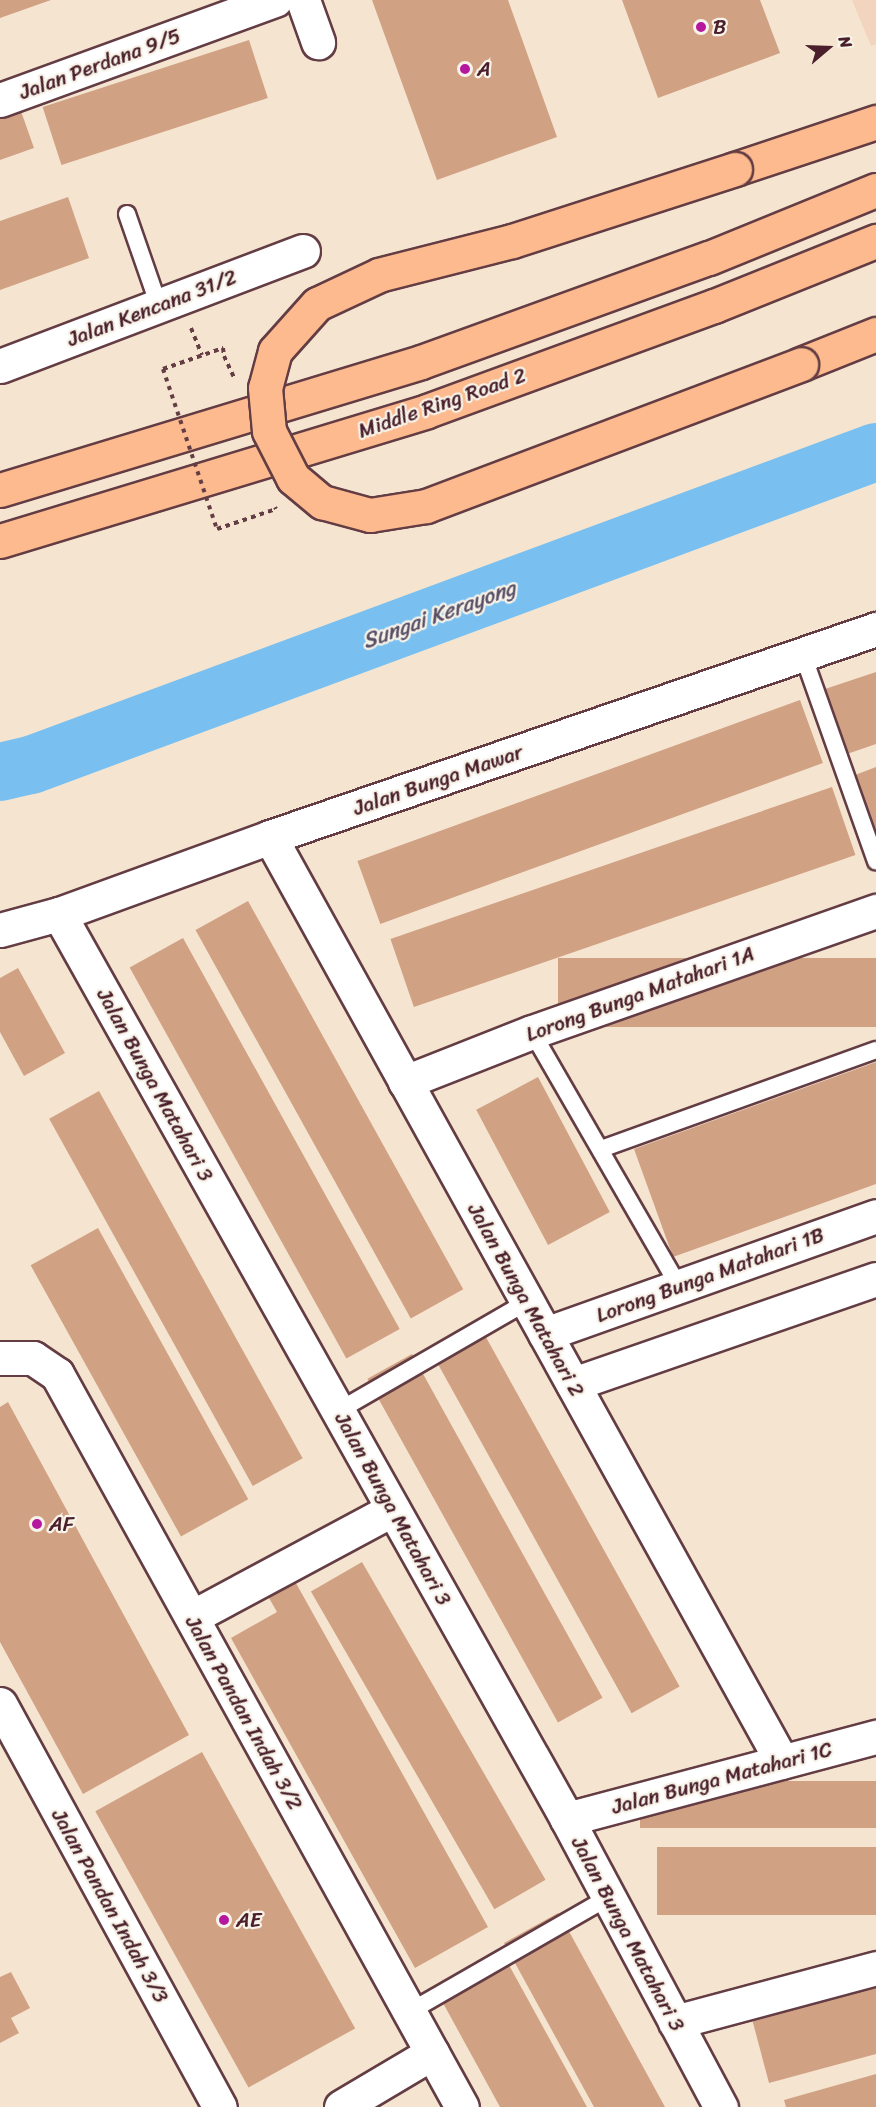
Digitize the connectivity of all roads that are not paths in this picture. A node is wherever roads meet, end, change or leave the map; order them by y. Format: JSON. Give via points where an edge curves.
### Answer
{"nodes":[{"id":1,"x":275,"y":0,"type":"edge"},
{"id":2,"x":303,"y":0,"type":"edge"},
{"id":3,"x":318,"y":42,"type":"dead end"},
{"id":4,"x":0,"y":100,"type":"edge"},
{"id":5,"x":876,"y":122,"type":"edge"},
{"id":6,"x":876,"y":190,"type":"edge"},
{"id":7,"x":127,"y":214,"type":"dead end"},
{"id":8,"x":876,"y":240,"type":"edge"},
{"id":9,"x":303,"y":250,"type":"dead end"},
{"id":10,"x":159,"y":306,"type":"junction"},
{"id":11,"x":876,"y":334,"type":"edge"},
{"id":12,"x":0,"y":366,"type":"edge"},
{"id":13,"x":0,"y":490,"type":"edge"},
{"id":14,"x":0,"y":541,"type":"edge"},
{"id":15,"x":876,"y":629,"type":"edge"},
{"id":16,"x":803,"y":655,"type":"junction"},
{"id":17,"x":270,"y":837,"type":"junction"},
{"id":18,"x":876,"y":861,"type":"edge"},
{"id":19,"x":876,"y":911,"type":"edge"},
{"id":20,"x":59,"y":914,"type":"junction"},
{"id":21,"x":0,"y":930,"type":"edge"},
{"id":22,"x":532,"y":1032,"type":"junction"},
{"id":23,"x":876,"y":1050,"type":"edge"},
{"id":24,"x":405,"y":1082,"type":"junction"},
{"id":25,"x":601,"y":1149,"type":"junction"},
{"id":26,"x":876,"y":1216,"type":"edge"},
{"id":27,"x":876,"y":1279,"type":"edge"},
{"id":28,"x":678,"y":1285,"type":"junction"},
{"id":29,"x":527,"y":1302,"type":"junction"},
{"id":30,"x":545,"y":1334,"type":"junction"},
{"id":31,"x":0,"y":1358,"type":"edge"},
{"id":32,"x":573,"y":1384,"type":"junction"},
{"id":33,"x":338,"y":1412,"type":"junction"},
{"id":34,"x":393,"y":1509,"type":"junction"},
{"id":35,"x":192,"y":1617,"type":"junction"},
{"id":36,"x":0,"y":1704,"type":"edge"},
{"id":37,"x":876,"y":1737,"type":"edge"},
{"id":38,"x":782,"y":1762,"type":"junction"},
{"id":39,"x":567,"y":1819,"type":"junction"},
{"id":40,"x":609,"y":1897,"type":"junction"},
{"id":41,"x":876,"y":1968,"type":"edge"},
{"id":42,"x":409,"y":2012,"type":"junction"},
{"id":43,"x":675,"y":2022,"type":"junction"},
{"id":44,"x":432,"y":2053,"type":"junction"},
{"id":45,"x":220,"y":2107,"type":"edge"},
{"id":46,"x":341,"y":2107,"type":"edge"},
{"id":47,"x":462,"y":2107,"type":"edge"},
{"id":48,"x":721,"y":2107,"type":"edge"}],
"edges":[{"from":1,"to":4,"type":"street","name":"Jalan Perdana 9/5"},
{"from":2,"to":3,"type":"street"},
{"from":5,"to":11,"type":"highway","bridge":true,"via":[[512,241],[379,276],[317,304],[274,351],[265,388],[269,431],[292,478],[322,502],[370,515],[426,506]]},
{"from":6,"to":13,"type":"highway","via":[[709,258],[421,362]]},
{"from":7,"to":10,"type":"lane"},
{"from":8,"to":14,"type":"highway","name":"Middle Ring Road 2","via":[[714,306],[427,411]]},
{"from":9,"to":10,"type":"street","name":"Jalan Kencana 31/2"},
{"from":10,"to":12,"type":"street","name":"Jalan Kencana 31/2"},
{"from":15,"to":16,"type":"street","name":"Jalan Bunga Mawar"},
{"from":16,"to":17,"type":"street","name":"Jalan Bunga Mawar"},
{"from":16,"to":18,"type":"lane"},
{"from":17,"to":20,"type":"street","name":"Jalan Bunga Mawar"},
{"from":17,"to":24,"type":"street","name":"Jalan Bunga Matahari 2"},
{"from":19,"to":22,"type":"street","name":"Lorong Bunga Matahari 1A"},
{"from":20,"to":21,"type":"street","name":"Jalan Bunga Mawar"},
{"from":20,"to":33,"type":"street","name":"Jalan Bunga Matahari 3"},
{"from":22,"to":24,"type":"street","name":"Lorong Bunga Matahari 1A"},
{"from":22,"to":25,"type":"lane"},
{"from":23,"to":25,"type":"lane"},
{"from":24,"to":29,"type":"street","name":"Jalan Bunga Matahari 2"},
{"from":25,"to":28,"type":"lane"},
{"from":26,"to":28,"type":"street","name":"Lorong Bunga Matahari 1B"},
{"from":27,"to":32,"type":"street"},
{"from":28,"to":30,"type":"street","name":"Lorong Bunga Matahari 1B"},
{"from":29,"to":30,"type":"street","name":"Jalan Bunga Matahari 2"},
{"from":29,"to":33,"type":"lane"},
{"from":30,"to":32,"type":"street","name":"Jalan Bunga Matahari 2"},
{"from":31,"to":35,"type":"street","name":"Jalan Pandan Indah 3/2","via":[[33,1358],[57,1374]]},
{"from":32,"to":38,"type":"street","name":"Jalan Bunga Matahari 2"},
{"from":33,"to":34,"type":"street","name":"Jalan Bunga Matahari 3"},
{"from":34,"to":35,"type":"street"},
{"from":34,"to":39,"type":"street","name":"Jalan Bunga Matahari 3"},
{"from":35,"to":42,"type":"street","name":"Jalan Pandan Indah 3/2"},
{"from":36,"to":45,"type":"street","name":"Jalan Pandan Indah 3/3"},
{"from":37,"to":38,"type":"street","name":"Jalan Bunga Matahari 1C"},
{"from":38,"to":39,"type":"street","name":"Jalan Bunga Matahari 1C"},
{"from":39,"to":40,"type":"street","name":"Jalan Bunga Matahari 3"},
{"from":40,"to":42,"type":"lane"},
{"from":40,"to":43,"type":"street","name":"Jalan Bunga Matahari 3"},
{"from":41,"to":43,"type":"street"},
{"from":42,"to":44,"type":"street","name":"Jalan Pandan Indah 3/2"},
{"from":43,"to":48,"type":"street","name":"Jalan Bunga Matahari 3"},
{"from":44,"to":46,"type":"street"},
{"from":44,"to":47,"type":"street","name":"Jalan Pandan Indah 3/2"}]}
